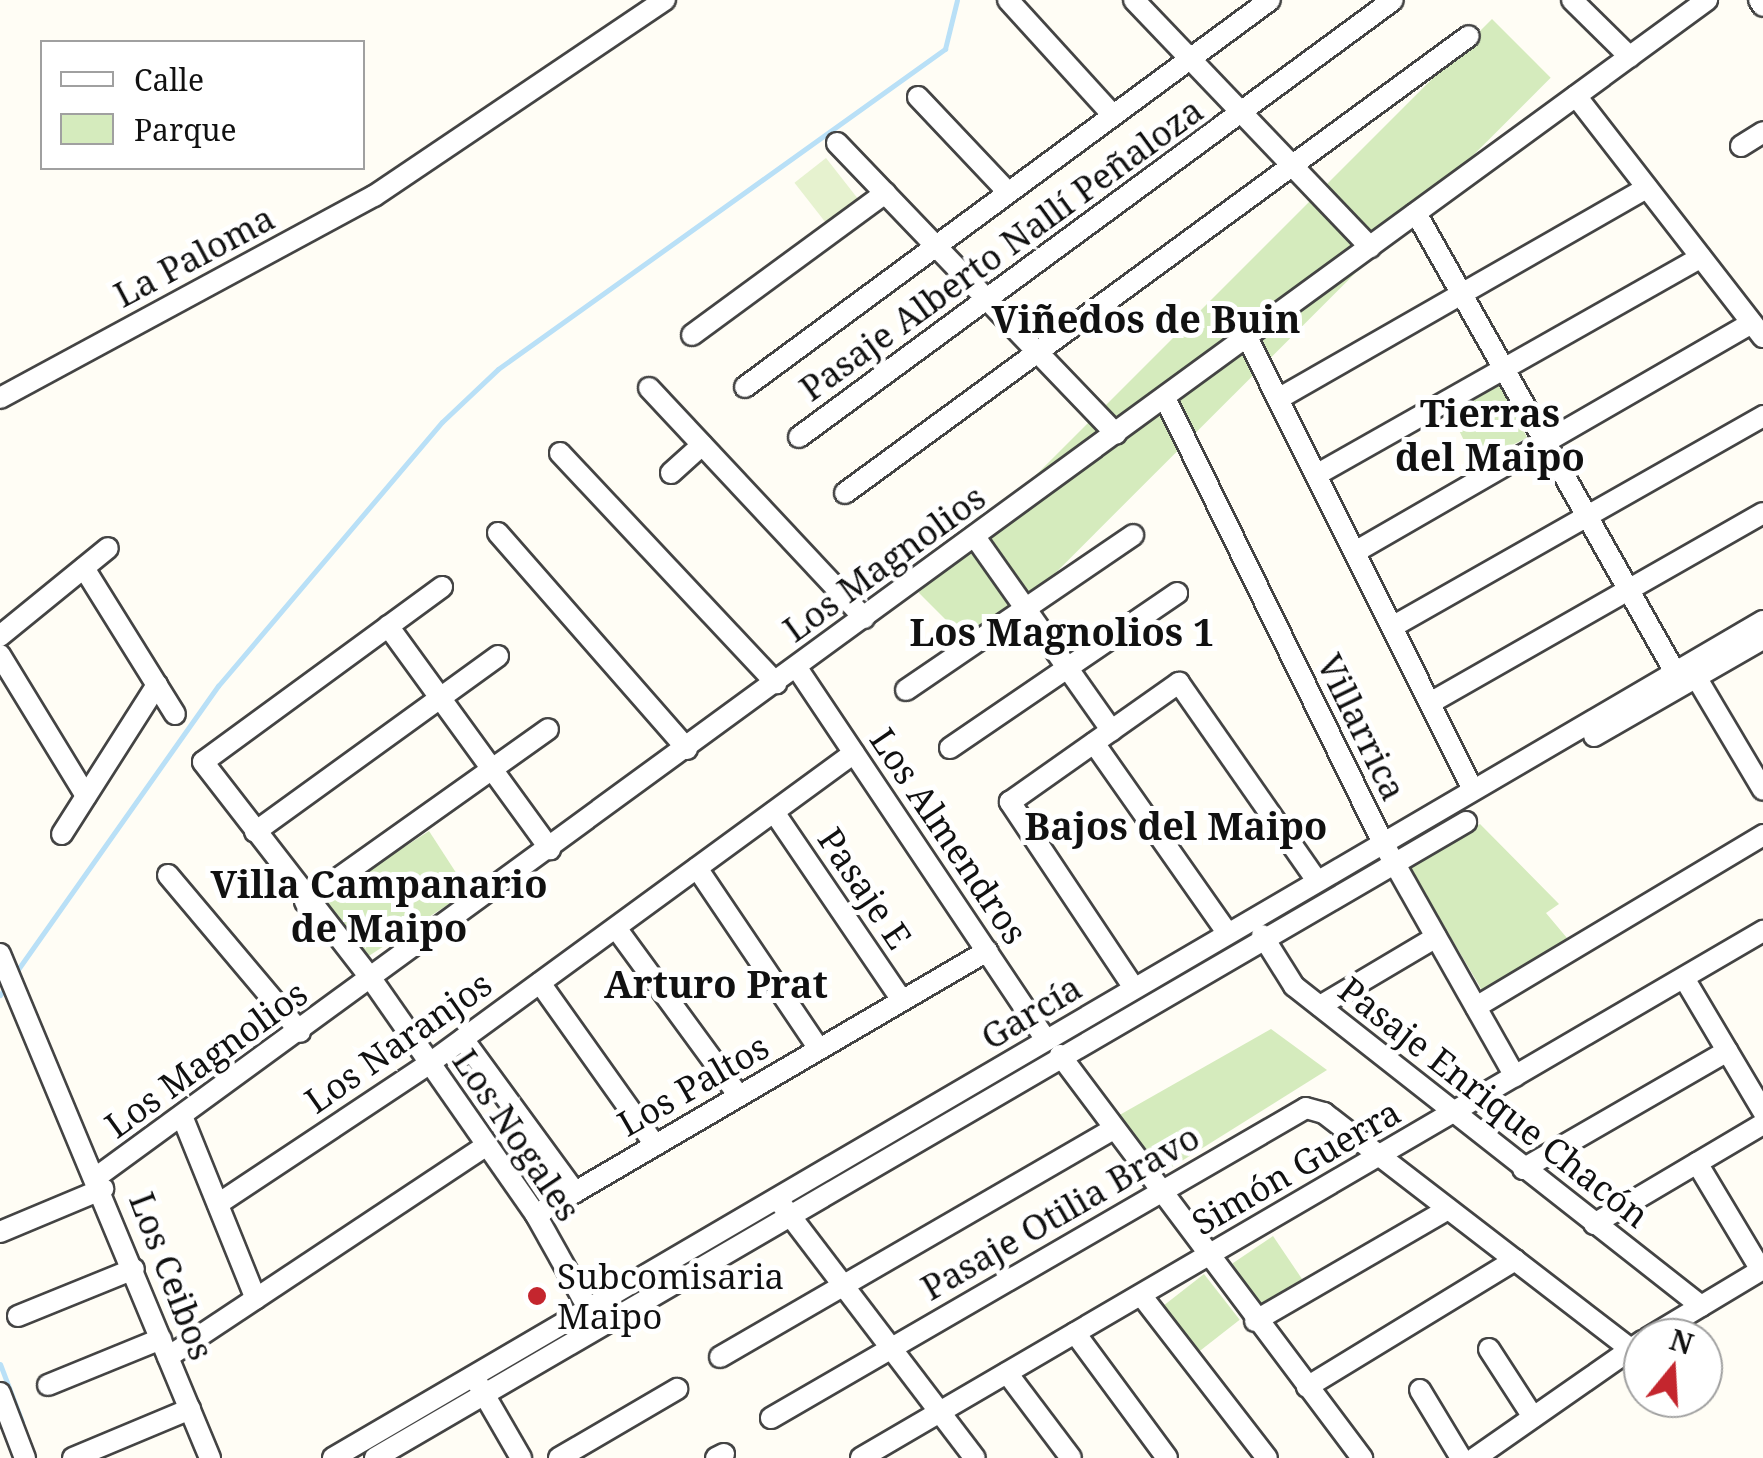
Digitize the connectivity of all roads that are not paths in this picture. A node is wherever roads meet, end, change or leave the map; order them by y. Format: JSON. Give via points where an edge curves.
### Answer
{"nodes":[{"id":1,"x":665,"y":0,"type":"edge"},
{"id":2,"x":1008,"y":0,"type":"edge"},
{"id":3,"x":1270,"y":0,"type":"edge"},
{"id":4,"x":1392,"y":0,"type":"edge"},
{"id":5,"x":1572,"y":0,"type":"edge"},
{"id":6,"x":1707,"y":0,"type":"edge"},
{"id":7,"x":1141,"y":2,"type":"edge"},
{"id":8,"x":1469,"y":36,"type":"dead end"},
{"id":9,"x":1630,"y":56,"type":"junction"},
{"id":10,"x":1189,"y":57,"type":"junction"},
{"id":11,"x":1576,"y":96,"type":"junction"},
{"id":12,"x":918,"y":97,"type":"dead end"},
{"id":13,"x":1111,"y":112,"type":"junction"},
{"id":14,"x":1241,"y":112,"type":"junction"},
{"id":15,"x":1763,"y":132,"type":"edge"},
{"id":16,"x":837,"y":143,"type":"dead end"},
{"id":17,"x":1741,"y":146,"type":"dead end"},
{"id":18,"x":1293,"y":166,"type":"junction"},
{"id":19,"x":1647,"y":188,"type":"junction"},
{"id":20,"x":1006,"y":190,"type":"junction"},
{"id":21,"x":885,"y":193,"type":"junction"},
{"id":22,"x":1416,"y":213,"type":"junction"},
{"id":23,"x":934,"y":245,"type":"junction"},
{"id":24,"x":1370,"y":247,"type":"junction"},
{"id":25,"x":1700,"y":256,"type":"junction"},
{"id":26,"x":1462,"y":294,"type":"junction"},
{"id":27,"x":986,"y":300,"type":"junction"},
{"id":28,"x":1758,"y":330,"type":"edge"},
{"id":29,"x":692,"y":335,"type":"dead end"},
{"id":30,"x":1248,"y":337,"type":"junction"},
{"id":31,"x":1038,"y":352,"type":"junction"},
{"id":32,"x":1504,"y":368,"type":"junction"},
{"id":33,"x":746,"y":387,"type":"dead end"},
{"id":34,"x":649,"y":388,"type":"dead end"},
{"id":35,"x":0,"y":398,"type":"edge"},
{"id":36,"x":1164,"y":398,"type":"junction"},
{"id":37,"x":1278,"y":398,"type":"junction"},
{"id":38,"x":1763,"y":416,"type":"edge"},
{"id":39,"x":1116,"y":434,"type":"junction"},
{"id":40,"x":799,"y":438,"type":"dead end"},
{"id":41,"x":1546,"y":442,"type":"junction"},
{"id":42,"x":702,"y":445,"type":"junction"},
{"id":43,"x":560,"y":453,"type":"dead end"},
{"id":44,"x":671,"y":473,"type":"dead end"},
{"id":45,"x":1316,"y":475,"type":"junction"},
{"id":46,"x":846,"y":493,"type":"dead end"},
{"id":47,"x":1763,"y":514,"type":"edge"},
{"id":48,"x":1587,"y":516,"type":"junction"},
{"id":49,"x":498,"y":533,"type":"dead end"},
{"id":50,"x":1134,"y":536,"type":"dead end"},
{"id":51,"x":975,"y":537,"type":"junction"},
{"id":52,"x":108,"y":548,"type":"dead end"},
{"id":53,"x":1355,"y":552,"type":"junction"},
{"id":54,"x":84,"y":568,"type":"junction"},
{"id":55,"x":442,"y":587,"type":"dead end"},
{"id":56,"x":1629,"y":590,"type":"junction"},
{"id":57,"x":1177,"y":593,"type":"dead end"},
{"id":58,"x":1026,"y":609,"type":"junction"},
{"id":59,"x":864,"y":618,"type":"junction"},
{"id":60,"x":1763,"y":621,"type":"edge"},
{"id":61,"x":388,"y":626,"type":"junction"},
{"id":62,"x":1392,"y":626,"type":"junction"},
{"id":63,"x":0,"y":636,"type":"edge"},
{"id":64,"x":1763,"y":638,"type":"edge"},
{"id":65,"x":0,"y":654,"type":"edge"},
{"id":66,"x":498,"y":656,"type":"dead end"},
{"id":67,"x":797,"y":668,"type":"junction"},
{"id":68,"x":1067,"y":668,"type":"junction"},
{"id":69,"x":1686,"y":675,"type":"junction"},
{"id":70,"x":776,"y":683,"type":"junction"},
{"id":71,"x":157,"y":685,"type":"junction"},
{"id":72,"x":906,"y":690,"type":"dead end"},
{"id":73,"x":439,"y":698,"type":"junction"},
{"id":74,"x":1430,"y":703,"type":"junction"},
{"id":75,"x":175,"y":714,"type":"dead end"},
{"id":76,"x":548,"y":729,"type":"dead end"},
{"id":77,"x":1594,"y":736,"type":"dead end"},
{"id":78,"x":1103,"y":737,"type":"junction"},
{"id":79,"x":950,"y":748,"type":"dead end"},
{"id":80,"x":687,"y":749,"type":"junction"},
{"id":81,"x":854,"y":753,"type":"junction"},
{"id":82,"x":491,"y":769,"type":"junction"},
{"id":83,"x":1474,"y":790,"type":"junction"},
{"id":84,"x":1763,"y":790,"type":"edge"},
{"id":85,"x":86,"y":796,"type":"junction"},
{"id":86,"x":774,"y":812,"type":"junction"},
{"id":87,"x":1466,"y":822,"type":"dead end"},
{"id":88,"x":255,"y":832,"type":"junction"},
{"id":89,"x":62,"y":834,"type":"dead end"},
{"id":90,"x":1763,"y":836,"type":"edge"},
{"id":91,"x":550,"y":849,"type":"junction"},
{"id":92,"x":1388,"y":852,"type":"junction"},
{"id":93,"x":697,"y":868,"type":"junction"},
{"id":94,"x":168,"y":875,"type":"dead end"},
{"id":95,"x":1317,"y":881,"type":"junction"},
{"id":96,"x":306,"y":902,"type":"junction"},
{"id":97,"x":616,"y":928,"type":"junction"},
{"id":98,"x":1228,"y":934,"type":"junction"},
{"id":99,"x":1262,"y":935,"type":"junction"},
{"id":100,"x":1436,"y":937,"type":"junction"},
{"id":101,"x":1760,"y":940,"type":"edge"},
{"id":102,"x":987,"y":952,"type":"junction"},
{"id":103,"x":0,"y":954,"type":"edge"},
{"id":104,"x":1684,"y":978,"type":"junction"},
{"id":105,"x":372,"y":980,"type":"junction"},
{"id":106,"x":540,"y":982,"type":"junction"},
{"id":107,"x":1134,"y":988,"type":"junction"},
{"id":108,"x":902,"y":1000,"type":"junction"},
{"id":109,"x":1320,"y":1006,"type":"junction"},
{"id":110,"x":1476,"y":1007,"type":"junction"},
{"id":111,"x":300,"y":1032,"type":"junction"},
{"id":112,"x":463,"y":1039,"type":"junction"},
{"id":113,"x":1053,"y":1048,"type":"junction"},
{"id":114,"x":819,"y":1049,"type":"junction"},
{"id":115,"x":1727,"y":1051,"type":"junction"},
{"id":116,"x":430,"y":1063,"type":"junction"},
{"id":117,"x":1516,"y":1076,"type":"junction"},
{"id":118,"x":740,"y":1096,"type":"junction"},
{"id":119,"x":1763,"y":1111,"type":"edge"},
{"id":120,"x":1452,"y":1113,"type":"junction"},
{"id":121,"x":182,"y":1116,"type":"junction"},
{"id":122,"x":1763,"y":1124,"type":"edge"},
{"id":123,"x":1113,"y":1128,"type":"junction"},
{"id":124,"x":655,"y":1145,"type":"junction"},
{"id":125,"x":487,"y":1146,"type":"junction"},
{"id":126,"x":1378,"y":1156,"type":"junction"},
{"id":127,"x":1698,"y":1163,"type":"junction"},
{"id":128,"x":1523,"y":1169,"type":"junction"},
{"id":129,"x":101,"y":1183,"type":"junction"},
{"id":130,"x":575,"y":1192,"type":"junction"},
{"id":131,"x":1158,"y":1192,"type":"junction"},
{"id":132,"x":218,"y":1204,"type":"junction"},
{"id":133,"x":783,"y":1207,"type":"junction"},
{"id":134,"x":1448,"y":1209,"type":"junction"},
{"id":135,"x":536,"y":1215,"type":"junction"},
{"id":136,"x":1594,"y":1224,"type":"junction"},
{"id":137,"x":0,"y":1232,"type":"edge"},
{"id":138,"x":1206,"y":1257,"type":"junction"},
{"id":139,"x":1515,"y":1260,"type":"junction"},
{"id":140,"x":134,"y":1269,"type":"junction"},
{"id":141,"x":1762,"y":1269,"type":"edge"},
{"id":142,"x":844,"y":1287,"type":"junction"},
{"id":143,"x":1141,"y":1295,"type":"junction"},
{"id":144,"x":256,"y":1299,"type":"junction"},
{"id":145,"x":1701,"y":1306,"type":"junction"},
{"id":146,"x":589,"y":1310,"type":"junction"},
{"id":147,"x":18,"y":1316,"type":"dead end"},
{"id":148,"x":1681,"y":1318,"type":"edge"},
{"id":149,"x":1255,"y":1321,"type":"junction"},
{"id":150,"x":1623,"y":1332,"type":"edge"},
{"id":151,"x":1075,"y":1333,"type":"junction"},
{"id":152,"x":165,"y":1348,"type":"junction"},
{"id":153,"x":891,"y":1348,"type":"junction"},
{"id":154,"x":1489,"y":1349,"type":"dead end"},
{"id":155,"x":1623,"y":1355,"type":"edge"},
{"id":156,"x":720,"y":1357,"type":"dead end"},
{"id":157,"x":1008,"y":1373,"type":"junction"},
{"id":158,"x":479,"y":1385,"type":"junction"},
{"id":159,"x":48,"y":1386,"type":"dead end"},
{"id":160,"x":1307,"y":1387,"type":"junction"},
{"id":161,"x":677,"y":1389,"type":"dead end"},
{"id":162,"x":1420,"y":1390,"type":"dead end"},
{"id":163,"x":0,"y":1393,"type":"edge"},
{"id":164,"x":190,"y":1410,"type":"junction"},
{"id":165,"x":939,"y":1412,"type":"junction"},
{"id":166,"x":771,"y":1418,"type":"dead end"},
{"id":167,"x":1533,"y":1418,"type":"junction"},
{"id":168,"x":8,"y":1435,"type":"edge"},
{"id":169,"x":24,"y":1458,"type":"edge"},
{"id":170,"x":73,"y":1458,"type":"edge"},
{"id":171,"x":210,"y":1458,"type":"edge"},
{"id":172,"x":333,"y":1458,"type":"edge"},
{"id":173,"x":375,"y":1458,"type":"edge"},
{"id":174,"x":522,"y":1458,"type":"edge"},
{"id":175,"x":559,"y":1458,"type":"edge"},
{"id":176,"x":861,"y":1458,"type":"edge"},
{"id":177,"x":974,"y":1458,"type":"edge"},
{"id":178,"x":1071,"y":1458,"type":"edge"},
{"id":179,"x":1167,"y":1458,"type":"edge"},
{"id":180,"x":1267,"y":1458,"type":"edge"},
{"id":181,"x":1362,"y":1458,"type":"edge"},
{"id":182,"x":1462,"y":1458,"type":"edge"},
{"id":183,"x":1475,"y":1458,"type":"edge"}],
"edges":[{"from":1,"to":35,"type":"street","name":"La Paloma","via":[[374,196]]},
{"from":2,"to":13,"type":"street"},
{"from":3,"to":10,"type":"street"},
{"from":4,"to":14,"type":"street","name":"Pasaje Alberto Nallí Peñaloza"},
{"from":5,"to":9,"type":"street"},
{"from":6,"to":9,"type":"street","name":"Los Magnolios"},
{"from":7,"to":10,"type":"street"},
{"from":8,"to":18,"type":"street"},
{"from":9,"to":11,"type":"street","name":"Los Magnolios"},
{"from":10,"to":13,"type":"street"},
{"from":10,"to":14,"type":"street"},
{"from":11,"to":19,"type":"street"},
{"from":11,"to":22,"type":"street","name":"Los Magnolios"},
{"from":12,"to":20,"type":"street"},
{"from":13,"to":20,"type":"street"},
{"from":14,"to":18,"type":"street"},
{"from":14,"to":27,"type":"street","name":"Pasaje Alberto Nallí Peñaloza"},
{"from":15,"to":17,"type":"street"},
{"from":16,"to":21,"type":"street"},
{"from":18,"to":24,"type":"street"},
{"from":18,"to":31,"type":"street"},
{"from":19,"to":25,"type":"street"},
{"from":19,"to":26,"type":"street"},
{"from":20,"to":23,"type":"street"},
{"from":21,"to":23,"type":"street"},
{"from":21,"to":29,"type":"street"},
{"from":22,"to":24,"type":"street","name":"Los Magnolios"},
{"from":22,"to":26,"type":"street"},
{"from":23,"to":27,"type":"street"},
{"from":23,"to":33,"type":"street"},
{"from":24,"to":30,"type":"street","name":"Los Magnolios"},
{"from":25,"to":28,"type":"street"},
{"from":25,"to":32,"type":"street"},
{"from":26,"to":32,"type":"street"},
{"from":26,"to":37,"type":"street"},
{"from":27,"to":31,"type":"street"},
{"from":27,"to":40,"type":"street","name":"Pasaje Alberto Nallí Peñaloza"},
{"from":28,"to":41,"type":"street"},
{"from":30,"to":36,"type":"street","name":"Los Magnolios"},
{"from":30,"to":37,"type":"street"},
{"from":31,"to":39,"type":"street"},
{"from":31,"to":46,"type":"street"},
{"from":32,"to":41,"type":"street"},
{"from":32,"to":45,"type":"street"},
{"from":34,"to":42,"type":"street"},
{"from":36,"to":39,"type":"street","name":"Los Magnolios"},
{"from":36,"to":92,"type":"street","name":"Villarrica"},
{"from":37,"to":45,"type":"street"},
{"from":38,"to":48,"type":"street"},
{"from":39,"to":51,"type":"street","name":"Los Magnolios"},
{"from":41,"to":48,"type":"street"},
{"from":41,"to":53,"type":"street"},
{"from":42,"to":44,"type":"street"},
{"from":42,"to":59,"type":"street"},
{"from":43,"to":70,"type":"street"},
{"from":45,"to":53,"type":"street"},
{"from":47,"to":56,"type":"street"},
{"from":48,"to":56,"type":"street"},
{"from":48,"to":62,"type":"street"},
{"from":49,"to":80,"type":"street"},
{"from":50,"to":58,"type":"street"},
{"from":51,"to":58,"type":"street"},
{"from":51,"to":59,"type":"street","name":"Los Magnolios"},
{"from":52,"to":54,"type":"street"},
{"from":53,"to":62,"type":"street"},
{"from":54,"to":63,"type":"street"},
{"from":54,"to":71,"type":"street"},
{"from":55,"to":61,"type":"street"},
{"from":56,"to":69,"type":"street"},
{"from":56,"to":74,"type":"street"},
{"from":57,"to":68,"type":"street"},
{"from":58,"to":68,"type":"street"},
{"from":58,"to":72,"type":"street"},
{"from":59,"to":67,"type":"street","name":"Los Magnolios"},
{"from":60,"to":69,"type":"street","name":"García"},
{"from":61,"to":73,"type":"street"},
{"from":61,"to":88,"type":"street","name":"Los Nogales","via":[[203,762]]},
{"from":62,"to":74,"type":"street"},
{"from":64,"to":69,"type":"street","name":"García"},
{"from":65,"to":85,"type":"street"},
{"from":66,"to":73,"type":"street"},
{"from":67,"to":70,"type":"street","name":"Los Magnolios"},
{"from":67,"to":81,"type":"street","name":"Los Almendros"},
{"from":68,"to":78,"type":"street"},
{"from":68,"to":79,"type":"street"},
{"from":69,"to":77,"type":"street","name":"García"},
{"from":69,"to":83,"type":"street","name":"García"},
{"from":69,"to":84,"type":"street"},
{"from":70,"to":80,"type":"street","name":"Los Magnolios"},
{"from":71,"to":75,"type":"street"},
{"from":71,"to":85,"type":"street"},
{"from":73,"to":82,"type":"street"},
{"from":73,"to":88,"type":"street"},
{"from":74,"to":83,"type":"street"},
{"from":76,"to":82,"type":"street"},
{"from":78,"to":95,"type":"street","via":[[1179,683]]},
{"from":78,"to":98,"type":"street"},
{"from":78,"to":107,"type":"street","via":[[1010,802]]},
{"from":80,"to":91,"type":"street","name":"Los Magnolios"},
{"from":81,"to":86,"type":"street","name":"Los Naranjos"},
{"from":81,"to":102,"type":"street","name":"Los Almendros"},
{"from":82,"to":91,"type":"street"},
{"from":82,"to":96,"type":"street"},
{"from":83,"to":92,"type":"street","name":"García"},
{"from":85,"to":89,"type":"street"},
{"from":86,"to":93,"type":"street","name":"Los Naranjos"},
{"from":86,"to":108,"type":"street","name":"Pasaje E"},
{"from":87,"to":92,"type":"street","name":"García"},
{"from":88,"to":96,"type":"street","name":"Los Nogales"},
{"from":90,"to":110,"type":"street"},
{"from":91,"to":105,"type":"street","name":"Los Magnolios"},
{"from":92,"to":95,"type":"street","name":"García"},
{"from":92,"to":99,"type":"street","name":"García"},
{"from":92,"to":100,"type":"street","name":"Villarrica"},
{"from":93,"to":97,"type":"street","name":"Los Naranjos"},
{"from":93,"to":114,"type":"street"},
{"from":94,"to":111,"type":"street"},
{"from":95,"to":98,"type":"street","name":"García"},
{"from":96,"to":105,"type":"street","name":"Los Nogales"},
{"from":97,"to":106,"type":"street","name":"Los Naranjos"},
{"from":97,"to":118,"type":"street"},
{"from":98,"to":107,"type":"street","name":"García"},
{"from":99,"to":109,"type":"street","name":"Pasaje Enrique Chacón"},
{"from":99,"to":113,"type":"street","name":"García"},
{"from":100,"to":109,"type":"street"},
{"from":100,"to":110,"type":"street","name":"Villarrica"},
{"from":101,"to":104,"type":"street","name":"Simón Guerra"},
{"from":102,"to":108,"type":"street","name":"Los Paltos"},
{"from":102,"to":113,"type":"street","name":"Los Almendros"},
{"from":103,"to":129,"type":"street","name":"Los Ceibos"},
{"from":104,"to":115,"type":"street"},
{"from":104,"to":117,"type":"street","name":"Simón Guerra"},
{"from":105,"to":111,"type":"street","name":"Los Magnolios"},
{"from":105,"to":116,"type":"street","name":"Los Nogales"},
{"from":106,"to":112,"type":"street","name":"Los Naranjos"},
{"from":106,"to":124,"type":"street"},
{"from":107,"to":113,"type":"street","name":"García"},
{"from":108,"to":114,"type":"street","name":"Los Paltos"},
{"from":109,"to":120,"type":"street","name":"Pasaje Enrique Chacón"},
{"from":110,"to":117,"type":"street","name":"Villarrica"},
{"from":111,"to":121,"type":"street","name":"Los Magnolios"},
{"from":112,"to":116,"type":"street","name":"Los Naranjos"},
{"from":112,"to":130,"type":"street"},
{"from":113,"to":123,"type":"street","name":"Los Almendros"},
{"from":113,"to":133,"type":"street","name":"García"},
{"from":114,"to":118,"type":"street","name":"Los Paltos"},
{"from":115,"to":119,"type":"street"},
{"from":115,"to":128,"type":"street"},
{"from":116,"to":125,"type":"street","name":"Los Nogales"},
{"from":116,"to":132,"type":"street","name":"Los Naranjos"},
{"from":117,"to":120,"type":"street","name":"Simón Guerra"},
{"from":118,"to":124,"type":"street","name":"Los Paltos"},
{"from":120,"to":126,"type":"street","name":"Simón Guerra"},
{"from":120,"to":128,"type":"street","name":"Pasaje Enrique Chacón"},
{"from":121,"to":129,"type":"street","name":"Los Magnolios"},
{"from":121,"to":132,"type":"street"},
{"from":122,"to":127,"type":"street"},
{"from":123,"to":131,"type":"street","name":"Los Almendros"},
{"from":123,"to":142,"type":"street"},
{"from":124,"to":130,"type":"street","name":"Los Paltos"},
{"from":125,"to":135,"type":"street","name":"Los Nogales"},
{"from":125,"to":144,"type":"street"},
{"from":126,"to":131,"type":"street","name":"Pasaje Otilia Bravo","via":[[1306,1108]]},
{"from":126,"to":134,"type":"street"},
{"from":126,"to":138,"type":"street","name":"Simón Guerra"},
{"from":127,"to":136,"type":"street"},
{"from":127,"to":141,"type":"street"},
{"from":128,"to":136,"type":"street","name":"Pasaje Enrique Chacón"},
{"from":129,"to":137,"type":"street","name":"Los Magnolios"},
{"from":129,"to":140,"type":"street","name":"Los Ceibos"},
{"from":130,"to":135,"type":"street","name":"Los Paltos"},
{"from":131,"to":138,"type":"street","name":"Los Almendros"},
{"from":131,"to":153,"type":"street","name":"Pasaje Otilia Bravo"},
{"from":132,"to":144,"type":"street"},
{"from":133,"to":142,"type":"street"},
{"from":133,"to":146,"type":"street","name":"García"},
{"from":133,"to":158,"type":"street","name":"García"},
{"from":134,"to":139,"type":"street"},
{"from":134,"to":149,"type":"street"},
{"from":135,"to":146,"type":"street","name":"Los Nogales"},
{"from":136,"to":145,"type":"street","name":"Pasaje Enrique Chacón"},
{"from":138,"to":143,"type":"street","name":"Simón Guerra"},
{"from":138,"to":149,"type":"street","name":"Los Almendros"},
{"from":139,"to":150,"type":"street"},
{"from":139,"to":160,"type":"street"},
{"from":140,"to":147,"type":"street"},
{"from":140,"to":152,"type":"street","name":"Los Ceibos"},
{"from":141,"to":145,"type":"street"},
{"from":142,"to":153,"type":"street"},
{"from":142,"to":156,"type":"street"},
{"from":143,"to":151,"type":"street","name":"Simón Guerra"},
{"from":143,"to":180,"type":"street"},
{"from":144,"to":152,"type":"street"},
{"from":145,"to":148,"type":"street"},
{"from":146,"to":158,"type":"street","name":"García"},
{"from":149,"to":160,"type":"street","name":"Los Almendros"},
{"from":151,"to":157,"type":"street","name":"Simón Guerra"},
{"from":151,"to":179,"type":"street"},
{"from":152,"to":159,"type":"street"},
{"from":152,"to":164,"type":"street","name":"Los Ceibos"},
{"from":153,"to":165,"type":"street"},
{"from":153,"to":166,"type":"street","name":"Pasaje Otilia Bravo"},
{"from":154,"to":167,"type":"street"},
{"from":155,"to":167,"type":"street"},
{"from":157,"to":165,"type":"street","name":"Simón Guerra"},
{"from":157,"to":178,"type":"street"},
{"from":158,"to":172,"type":"street","name":"García"},
{"from":158,"to":173,"type":"street","name":"García"},
{"from":158,"to":174,"type":"street"},
{"from":160,"to":181,"type":"street","name":"Los Almendros"},
{"from":161,"to":175,"type":"street"},
{"from":162,"to":182,"type":"street"},
{"from":163,"to":168,"type":"street"},
{"from":164,"to":170,"type":"street"},
{"from":164,"to":171,"type":"street","name":"Los Ceibos"},
{"from":165,"to":176,"type":"street","name":"Simón Guerra"},
{"from":165,"to":177,"type":"street"},
{"from":167,"to":183,"type":"street"},
{"from":168,"to":169,"type":"street"}]}
